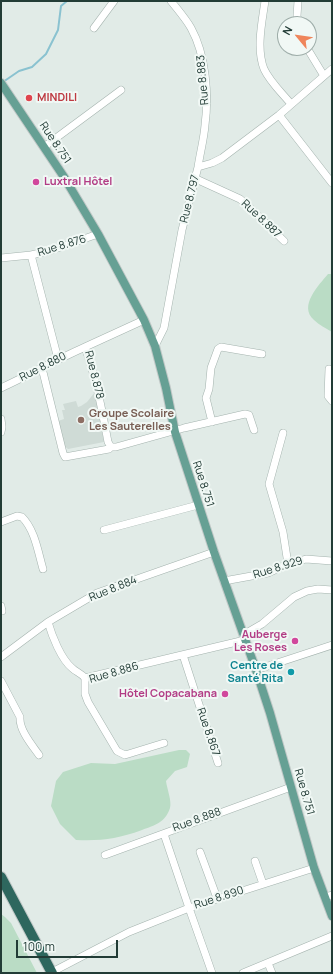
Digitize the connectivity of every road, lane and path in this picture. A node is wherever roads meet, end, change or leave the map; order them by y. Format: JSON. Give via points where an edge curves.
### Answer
{"nodes":[{"id":1,"x":114,"y":1,"type":"edge"},
{"id":2,"x":171,"y":1,"type":"edge"},
{"id":3,"x":265,"y":1,"type":"edge"},
{"id":4,"x":298,"y":1,"type":"edge"},
{"id":5,"x":297,"y":16,"type":"edge"},
{"id":6,"x":94,"y":28,"type":"dead end"},
{"id":7,"x":312,"y":56,"type":"edge"},
{"id":8,"x":332,"y":69,"type":"edge"},
{"id":9,"x":324,"y":76,"type":"junction"},
{"id":10,"x":1,"y":83,"type":"edge"},
{"id":11,"x":121,"y":90,"type":"dead end"},
{"id":12,"x":291,"y":104,"type":"junction"},
{"id":13,"x":279,"y":115,"type":"junction"},
{"id":14,"x":44,"y":147,"type":"junction"},
{"id":15,"x":198,"y":167,"type":"junction"},
{"id":16,"x":194,"y":178,"type":"junction"},
{"id":17,"x":332,"y":183,"type":"edge"},
{"id":18,"x":98,"y":234,"type":"junction"},
{"id":19,"x":284,"y":241,"type":"dead end"},
{"id":20,"x":31,"y":255,"type":"junction"},
{"id":21,"x":1,"y":258,"type":"edge"},
{"id":22,"x":144,"y":320,"type":"junction"},
{"id":23,"x":155,"y":346,"type":"junction"},
{"id":24,"x":85,"y":347,"type":"junction"},
{"id":25,"x":262,"y":354,"type":"dead end"},
{"id":26,"x":58,"y":359,"type":"junction"},
{"id":27,"x":42,"y":368,"type":"junction"},
{"id":28,"x":329,"y":369,"type":"dead end"},
{"id":29,"x":1,"y":388,"type":"edge"},
{"id":30,"x":332,"y":401,"type":"edge"},
{"id":31,"x":1,"y":419,"type":"edge"},
{"id":32,"x":212,"y":422,"type":"junction"},
{"id":33,"x":2,"y":430,"type":"edge"},
{"id":34,"x":254,"y":430,"type":"dead end"},
{"id":35,"x":175,"y":432,"type":"junction"},
{"id":36,"x":283,"y":433,"type":"dead end"},
{"id":37,"x":111,"y":447,"type":"junction"},
{"id":38,"x":198,"y":505,"type":"junction"},
{"id":39,"x":1,"y":522,"type":"edge"},
{"id":40,"x":104,"y":530,"type":"dead end"},
{"id":41,"x":214,"y":552,"type":"junction"},
{"id":42,"x":332,"y":561,"type":"edge"},
{"id":43,"x":288,"y":564,"type":"junction"},
{"id":44,"x":43,"y":569,"type":"dead end"},
{"id":45,"x":224,"y":580,"type":"junction"},
{"id":46,"x":332,"y":590,"type":"edge"},
{"id":47,"x":48,"y":622,"type":"junction"},
{"id":48,"x":244,"y":637,"type":"junction"},
{"id":49,"x":332,"y":645,"type":"edge"},
{"id":50,"x":182,"y":655,"type":"junction"},
{"id":51,"x":1,"y":657,"type":"edge"},
{"id":52,"x":256,"y":670,"type":"junction"},
{"id":53,"x":84,"y":678,"type":"junction"},
{"id":54,"x":1,"y":681,"type":"edge"},
{"id":55,"x":164,"y":743,"type":"dead end"},
{"id":56,"x":39,"y":755,"type":"dead end"},
{"id":57,"x":218,"y":763,"type":"dead end"},
{"id":58,"x":291,"y":787,"type":"junction"},
{"id":59,"x":165,"y":834,"type":"junction"},
{"id":60,"x":200,"y":852,"type":"dead end"},
{"id":61,"x":104,"y":855,"type":"dead end"},
{"id":62,"x":255,"y":861,"type":"dead end"},
{"id":63,"x":314,"y":868,"type":"junction"},
{"id":64,"x":1,"y":878,"type":"edge"},
{"id":65,"x":263,"y":884,"type":"junction"},
{"id":66,"x":328,"y":896,"type":"edge"},
{"id":67,"x":216,"y":898,"type":"junction"},
{"id":68,"x":189,"y":908,"type":"junction"},
{"id":69,"x":332,"y":916,"type":"edge"},
{"id":70,"x":332,"y":936,"type":"edge"},
{"id":71,"x":268,"y":963,"type":"junction"},
{"id":72,"x":52,"y":973,"type":"edge"},
{"id":73,"x":212,"y":973,"type":"edge"},
{"id":74,"x":244,"y":973,"type":"edge"},
{"id":75,"x":272,"y":973,"type":"edge"}],
"edges":[{"from":1,"to":6,"type":"street"},
{"from":2,"to":15,"type":"street","name":"Rue 8.883","via":[[191,28],[201,51],[206,107]]},
{"from":3,"to":12,"type":"street","via":[[260,44],[261,59],[273,82]]},
{"from":4,"to":5,"type":"street"},
{"from":7,"to":9,"type":"street"},
{"from":8,"to":9,"type":"street","name":"Rue 8.797"},
{"from":9,"to":12,"type":"street","name":"Rue 8.797"},
{"from":10,"to":14,"type":"main road","name":"Rue 8.751"},
{"from":11,"to":14,"type":"street"},
{"from":12,"to":13,"type":"street","name":"Rue 8.797"},
{"from":13,"to":15,"type":"street","name":"Rue 8.797","via":[[222,158],[212,164]]},
{"from":13,"to":17,"type":"street"},
{"from":14,"to":18,"type":"main road","name":"Rue 8.751"},
{"from":15,"to":16,"type":"street","name":"Rue 8.797"},
{"from":16,"to":19,"type":"street","name":"Rue 8.887","via":[[240,199]]},
{"from":16,"to":23,"type":"street","name":"Rue 8.797","via":[[164,328]]},
{"from":18,"to":20,"type":"street","name":"Rue 8.876","via":[[57,249]]},
{"from":18,"to":22,"type":"main road","name":"Rue 8.751"},
{"from":20,"to":21,"type":"street","name":"Rue 8.876"},
{"from":20,"to":26,"type":"street"},
{"from":22,"to":23,"type":"main road","name":"Rue 8.751"},
{"from":22,"to":24,"type":"street","name":"Rue 8.878"},
{"from":23,"to":35,"type":"main road","name":"Rue 8.751"},
{"from":24,"to":26,"type":"street","name":"Rue 8.880"},
{"from":24,"to":37,"type":"street","name":"Rue 8.878"},
{"from":25,"to":32,"type":"street","via":[[221,347],[218,349],[211,368],[206,398]]},
{"from":26,"to":27,"type":"street","name":"Rue 8.880"},
{"from":27,"to":29,"type":"street","name":"Rue 8.880"},
{"from":27,"to":37,"type":"street","via":[[65,457]]},
{"from":28,"to":30,"type":"street","via":[[328,396]]},
{"from":31,"to":33,"type":"street"},
{"from":32,"to":34,"type":"street","via":[[248,414]]},
{"from":32,"to":35,"type":"street"},
{"from":35,"to":37,"type":"street"},
{"from":35,"to":38,"type":"main road","name":"Rue 8.751"},
{"from":36,"to":43,"type":"street","via":[[269,484],[283,532]]},
{"from":38,"to":40,"type":"street"},
{"from":38,"to":41,"type":"main road","name":"Rue 8.751"},
{"from":39,"to":44,"type":"street","via":[[17,516],[22,517],[33,534]]},
{"from":41,"to":45,"type":"main road","name":"Rue 8.751"},
{"from":41,"to":47,"type":"street","name":"Rue 8.884","via":[[97,593]]},
{"from":42,"to":43,"type":"street","name":"Rue 8.929","via":[[306,559]]},
{"from":43,"to":45,"type":"street","name":"Rue 8.929","via":[[268,573]]},
{"from":45,"to":48,"type":"main road","name":"Rue 8.751"},
{"from":46,"to":48,"type":"street","name":"Rue 8.886","via":[[307,591],[294,597]]},
{"from":47,"to":51,"type":"street","name":"Rue 8.884"},
{"from":47,"to":53,"type":"street","via":[[67,662]]},
{"from":48,"to":50,"type":"street","name":"Rue 8.886"},
{"from":48,"to":52,"type":"main road","name":"Rue 8.751"},
{"from":49,"to":52,"type":"street"},
{"from":50,"to":53,"type":"street","name":"Rue 8.886"},
{"from":50,"to":57,"type":"street","name":"Rue 8.867"},
{"from":52,"to":58,"type":"main road","name":"Rue 8.751"},
{"from":53,"to":55,"type":"street","name":"Rue 8.886","via":[[88,702],[118,752],[125,755]]},
{"from":54,"to":56,"type":"street","via":[[20,717],[22,728]]},
{"from":58,"to":59,"type":"street","name":"Rue 8.888","via":[[166,831]]},
{"from":58,"to":63,"type":"main road","name":"Rue 8.751"},
{"from":59,"to":61,"type":"street","name":"Rue 8.888"},
{"from":59,"to":68,"type":"street"},
{"from":60,"to":67,"type":"street"},
{"from":62,"to":65,"type":"street"},
{"from":63,"to":65,"type":"street","name":"Rue 8.890"},
{"from":63,"to":66,"type":"main road","name":"Rue 8.751"},
{"from":64,"to":72,"type":"highway"},
{"from":65,"to":67,"type":"street","name":"Rue 8.890"},
{"from":66,"to":69,"type":"main road","name":"Rue 8.751"},
{"from":67,"to":68,"type":"street","name":"Rue 8.890"},
{"from":68,"to":72,"type":"street","via":[[129,932]]},
{"from":68,"to":73,"type":"street","name":"Rue 8.890"},
{"from":70,"to":71,"type":"street"},
{"from":71,"to":74,"type":"street"},
{"from":71,"to":75,"type":"street"}]}
